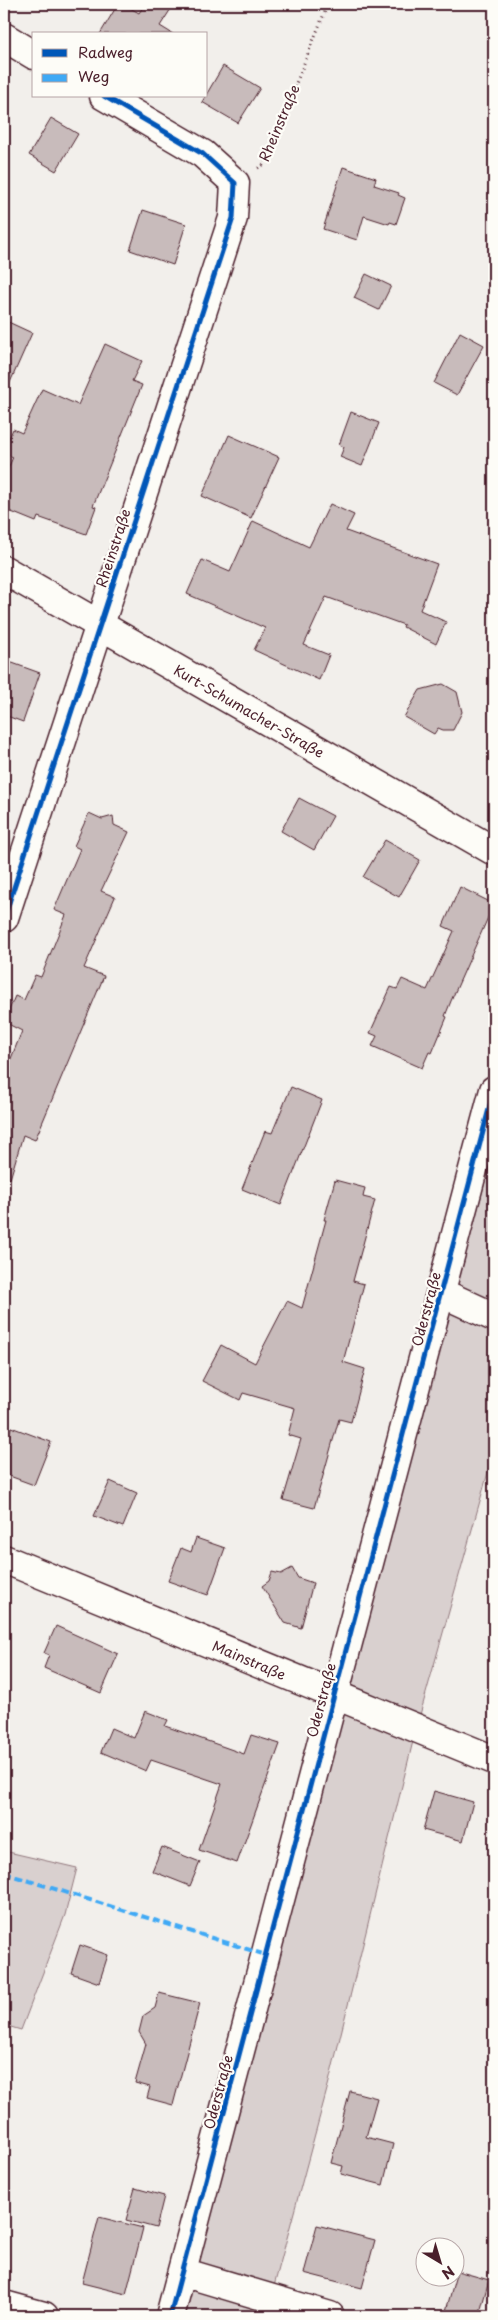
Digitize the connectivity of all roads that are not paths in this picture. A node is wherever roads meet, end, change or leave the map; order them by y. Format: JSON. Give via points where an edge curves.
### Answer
{"nodes":[{"id":1,"x":4,"y":37,"type":"edge"},
{"id":2,"x":32,"y":54,"type":"edge"},
{"id":3,"x":107,"y":98,"type":"edge"},
{"id":4,"x":4,"y":570,"type":"edge"},
{"id":5,"x":100,"y":625,"type":"junction"},
{"id":6,"x":494,"y":851,"type":"edge"},
{"id":7,"x":4,"y":918,"type":"edge"},
{"id":8,"x":494,"y":1090,"type":"edge"},
{"id":9,"x":442,"y":1293,"type":"junction"},
{"id":10,"x":494,"y":1317,"type":"edge"},
{"id":11,"x":4,"y":1559,"type":"edge"},
{"id":12,"x":334,"y":1696,"type":"junction"},
{"id":13,"x":494,"y":1760,"type":"edge"},
{"id":14,"x":182,"y":2272,"type":"junction"},
{"id":15,"x":4,"y":2305,"type":"edge"},
{"id":16,"x":44,"y":2316,"type":"edge"},
{"id":17,"x":170,"y":2316,"type":"edge"},
{"id":18,"x":330,"y":2316,"type":"edge"}],
"edges":[{"from":1,"to":2,"type":"street"},
{"from":3,"to":5,"type":"street","name":"Rheinstraße","via":[[203,154],[235,183],[233,218]]},
{"from":4,"to":5,"type":"street","name":"Kurt-Schumacher-Straße"},
{"from":5,"to":6,"type":"street","name":"Kurt-Schumacher-Straße"},
{"from":5,"to":7,"type":"street","name":"Rheinstraße"},
{"from":8,"to":9,"type":"street","name":"Oderstraße"},
{"from":9,"to":10,"type":"street"},
{"from":9,"to":12,"type":"street","name":"Oderstraße"},
{"from":11,"to":12,"type":"street","name":"Mainstraße"},
{"from":12,"to":13,"type":"street","name":"Mainstraße"},
{"from":12,"to":14,"type":"street","name":"Oderstraße"},
{"from":14,"to":17,"type":"street","name":"Oderstraße"},
{"from":14,"to":18,"type":"street"},
{"from":15,"to":16,"type":"street"}]}
